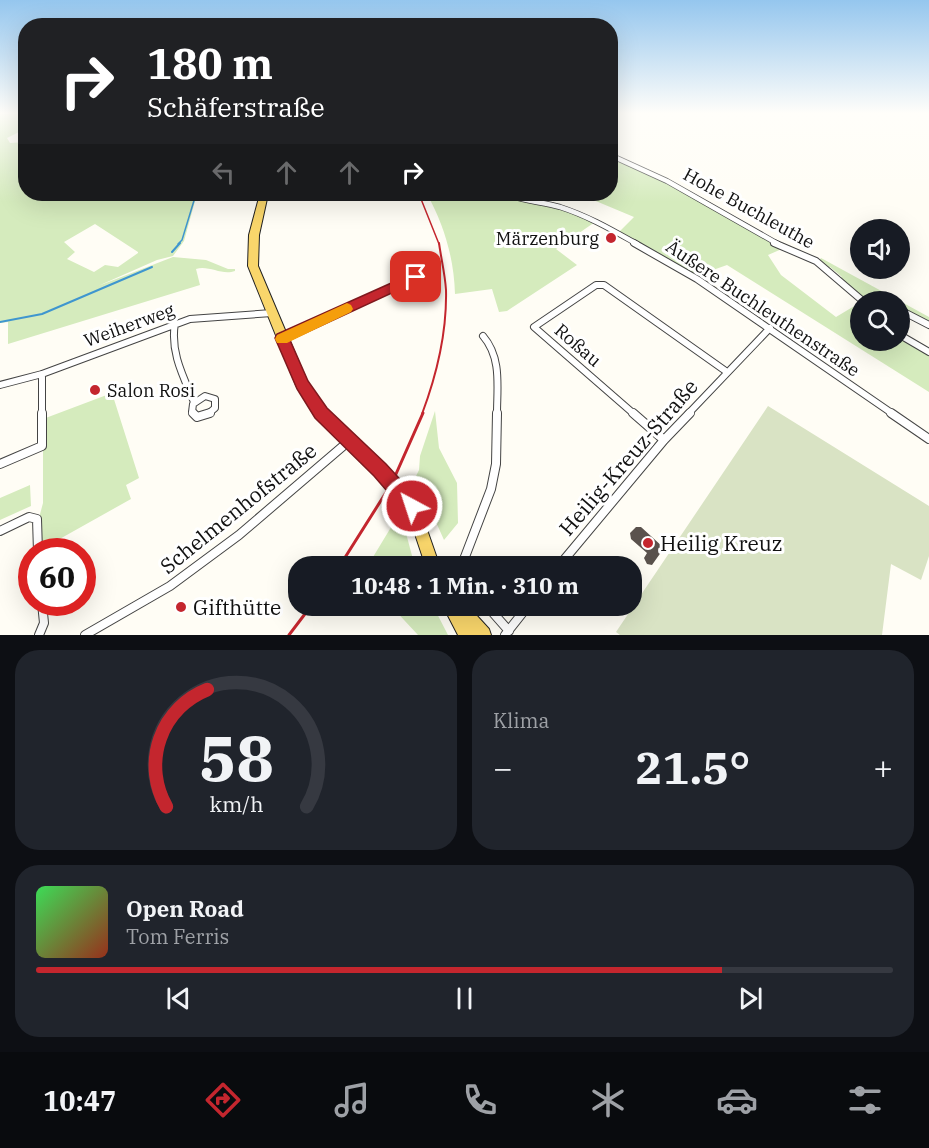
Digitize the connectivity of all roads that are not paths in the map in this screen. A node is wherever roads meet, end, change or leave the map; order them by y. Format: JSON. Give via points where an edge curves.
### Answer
{"nodes":[{"id":1,"x":618,"y":159,"type":"edge"},
{"id":2,"x":262,"y":201,"type":"edge"},
{"id":3,"x":526,"y":201,"type":"edge"},
{"id":4,"x":416,"y":277,"type":"dead end"},
{"id":5,"x":604,"y":285,"type":"joint"},
{"id":6,"x":851,"y":291,"type":"edge"},
{"id":7,"x":272,"y":313,"type":"junction"},
{"id":8,"x":910,"y":315,"type":"edge"},
{"id":9,"x":175,"y":322,"type":"junction"},
{"id":10,"x":929,"y":325,"type":"edge"},
{"id":11,"x":770,"y":328,"type":"junction"},
{"id":12,"x":483,"y":336,"type":"dead end"},
{"id":13,"x":282,"y":338,"type":"junction"},
{"id":14,"x":910,"y":340,"type":"edge"},
{"id":15,"x":929,"y":352,"type":"edge"},
{"id":16,"x":727,"y":372,"type":"junction"},
{"id":17,"x":42,"y":374,"type":"junction"},
{"id":18,"x":0,"y":385,"type":"edge"},
{"id":19,"x":194,"y":402,"type":"dead end"},
{"id":20,"x":929,"y":438,"type":"edge"},
{"id":21,"x":664,"y":440,"type":"junction"},
{"id":22,"x":349,"y":441,"type":"junction"},
{"id":23,"x":0,"y":464,"type":"edge"},
{"id":24,"x":0,"y":531,"type":"edge"},
{"id":25,"x":38,"y":538,"type":"edge"},
{"id":26,"x":429,"y":556,"type":"edge"},
{"id":27,"x":465,"y":556,"type":"edge"},
{"id":28,"x":567,"y":556,"type":"edge"},
{"id":29,"x":44,"y":616,"type":"edge"},
{"id":30,"x":457,"y":616,"type":"edge"},
{"id":31,"x":467,"y":616,"type":"edge"},
{"id":32,"x":494,"y":616,"type":"edge"},
{"id":33,"x":520,"y":616,"type":"edge"},
{"id":34,"x":506,"y":634,"type":"edge"},
{"id":35,"x":39,"y":635,"type":"edge"},
{"id":36,"x":85,"y":635,"type":"edge"},
{"id":37,"x":468,"y":635,"type":"edge"},
{"id":38,"x":483,"y":635,"type":"edge"}],
"edges":[{"from":1,"to":6,"type":"street","name":"Hohe Buchleuthe","via":[[667,181],[770,241],[816,261]]},
{"from":2,"to":7,"type":"main road","via":[[252,258]]},
{"from":3,"to":11,"type":"street","name":"Äußere Buchleuthenstraße","via":[[559,207],[596,221],[697,279]]},
{"from":4,"to":13,"type":"street"},
{"from":5,"to":16,"type":"street","name":"Heilig-Kreuz-Straße"},
{"from":5,"to":21,"type":"street","name":"Roßau","via":[[596,285],[534,327]]},
{"from":7,"to":9,"type":"street","name":"Weiherweg"},
{"from":7,"to":13,"type":"main road"},
{"from":8,"to":10,"type":"street"},
{"from":9,"to":17,"type":"street","name":"Weiherweg"},
{"from":9,"to":19,"type":"street","via":[[172,333],[176,359]]},
{"from":11,"to":16,"type":"street","name":"Heilig-Kreuz-Straße"},
{"from":11,"to":20,"type":"street","name":"Äußere Buchleuthenstraße"},
{"from":12,"to":27,"type":"street","via":[[497,365],[496,464],[491,489]]},
{"from":13,"to":22,"type":"main road","via":[[302,385],[321,413]]},
{"from":14,"to":15,"type":"street"},
{"from":16,"to":21,"type":"street","name":"Heilig-Kreuz-Straße"},
{"from":17,"to":18,"type":"street","name":"Weiherweg"},
{"from":17,"to":23,"type":"street","via":[[42,446]]},
{"from":21,"to":28,"type":"street","name":"Heilig-Kreuz-Straße"},
{"from":22,"to":26,"type":"main road","via":[[412,506]]},
{"from":22,"to":36,"type":"street","name":"Schelmenhofstraße","via":[[239,535],[170,586]]},
{"from":24,"to":25,"type":"street","via":[[29,517],[37,519]]},
{"from":29,"to":35,"type":"street"},
{"from":30,"to":37,"type":"main road"},
{"from":31,"to":38,"type":"main road"},
{"from":32,"to":34,"type":"street"},
{"from":33,"to":34,"type":"street"}]}
